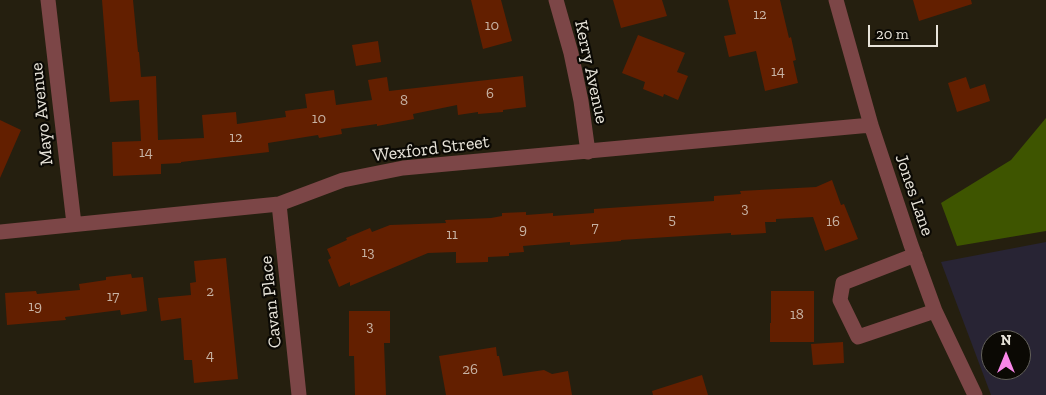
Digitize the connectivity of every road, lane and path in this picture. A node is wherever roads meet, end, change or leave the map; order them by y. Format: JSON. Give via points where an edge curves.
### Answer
{"nodes":[{"id":1,"x":48,"y":0,"type":"edge"},
{"id":2,"x":556,"y":0,"type":"edge"},
{"id":3,"x":836,"y":0,"type":"edge"},
{"id":4,"x":871,"y":125,"type":"junction"},
{"id":5,"x":588,"y":152,"type":"junction"},
{"id":6,"x":279,"y":204,"type":"junction"},
{"id":7,"x":74,"y":224,"type":"junction"},
{"id":8,"x":0,"y":232,"type":"edge"},
{"id":9,"x":915,"y":255,"type":"junction"},
{"id":10,"x":935,"y":311,"type":"junction"},
{"id":11,"x":299,"y":395,"type":"edge"},
{"id":12,"x":975,"y":395,"type":"edge"}],
"edges":[{"from":1,"to":7,"type":"street","name":"Mayo Avenue"},
{"from":2,"to":5,"type":"street","name":"Kerry Avenue","via":[[571,53]]},
{"from":3,"to":4,"type":"street","name":"Jones Lane"},
{"from":4,"to":5,"type":"street","name":"Wexford Street"},
{"from":4,"to":9,"type":"street","name":"Jones Lane"},
{"from":5,"to":6,"type":"street","name":"Wexford Street","via":[[403,168],[343,180]]},
{"from":6,"to":7,"type":"street","name":"Wexford Street"},
{"from":6,"to":11,"type":"street","name":"Cavan Place"},
{"from":7,"to":8,"type":"street","name":"Wexford Street"},
{"from":9,"to":10,"type":"street","name":"Jones Lane"},
{"from":9,"to":10,"type":"street","via":[[842,283],[840,300],[858,337]]},
{"from":10,"to":12,"type":"street","name":"Jones Lane"}]}
